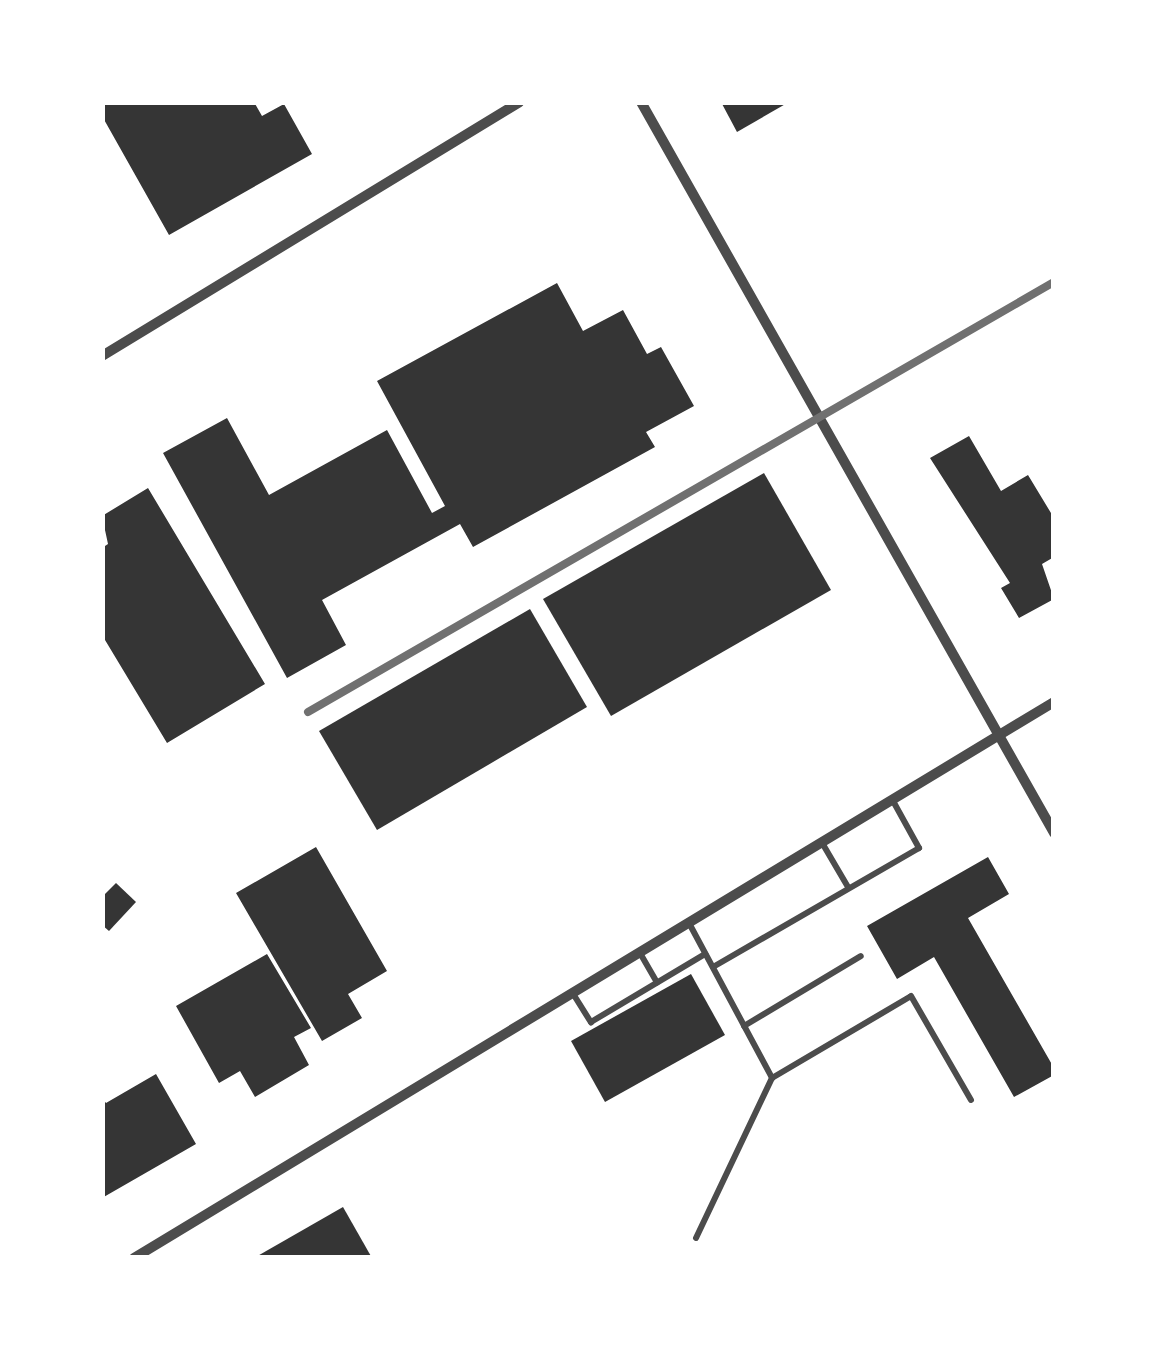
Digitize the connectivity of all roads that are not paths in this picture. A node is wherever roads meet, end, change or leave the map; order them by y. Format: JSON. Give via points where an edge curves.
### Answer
{"nodes":[{"id":1,"x":518,"y":102,"type":"edge"},
{"id":2,"x":641,"y":102,"type":"edge"},
{"id":3,"x":102,"y":356,"type":"edge"},
{"id":4,"x":1054,"y":702,"type":"edge"},
{"id":5,"x":996,"y":734,"type":"junction"},
{"id":6,"x":891,"y":798,"type":"junction"},
{"id":7,"x":1054,"y":833,"type":"edge"},
{"id":8,"x":821,"y":840,"type":"junction"},
{"id":9,"x":848,"y":888,"type":"junction"},
{"id":10,"x":688,"y":922,"type":"junction"},
{"id":11,"x":639,"y":952,"type":"junction"},
{"id":12,"x":706,"y":954,"type":"junction"},
{"id":13,"x":861,"y":956,"type":"dead end"},
{"id":14,"x":713,"y":967,"type":"junction"},
{"id":15,"x":657,"y":982,"type":"junction"},
{"id":16,"x":572,"y":992,"type":"junction"},
{"id":17,"x":744,"y":1026,"type":"junction"},
{"id":18,"x":772,"y":1078,"type":"junction"},
{"id":19,"x":971,"y":1100,"type":"dead end"},
{"id":20,"x":696,"y":1238,"type":"dead end"},
{"id":21,"x":134,"y":1258,"type":"edge"}],
"edges":[{"from":1,"to":3,"type":"street"},
{"from":2,"to":5,"type":"street"},
{"from":4,"to":5,"type":"street"},
{"from":5,"to":6,"type":"street"},
{"from":5,"to":7,"type":"street"},
{"from":6,"to":8,"type":"street"},
{"from":6,"to":9,"type":"lane","via":[[919,848]]},
{"from":8,"to":9,"type":"lane"},
{"from":8,"to":10,"type":"street"},
{"from":9,"to":14,"type":"lane"},
{"from":10,"to":11,"type":"street"},
{"from":10,"to":12,"type":"lane"},
{"from":11,"to":15,"type":"lane"},
{"from":11,"to":16,"type":"street"},
{"from":12,"to":14,"type":"lane"},
{"from":12,"to":15,"type":"lane"},
{"from":13,"to":17,"type":"lane"},
{"from":14,"to":17,"type":"lane"},
{"from":15,"to":16,"type":"lane","via":[[590,1022]]},
{"from":16,"to":21,"type":"street"},
{"from":17,"to":18,"type":"lane"},
{"from":18,"to":19,"type":"lane","via":[[911,996]]},
{"from":18,"to":20,"type":"lane"}]}
